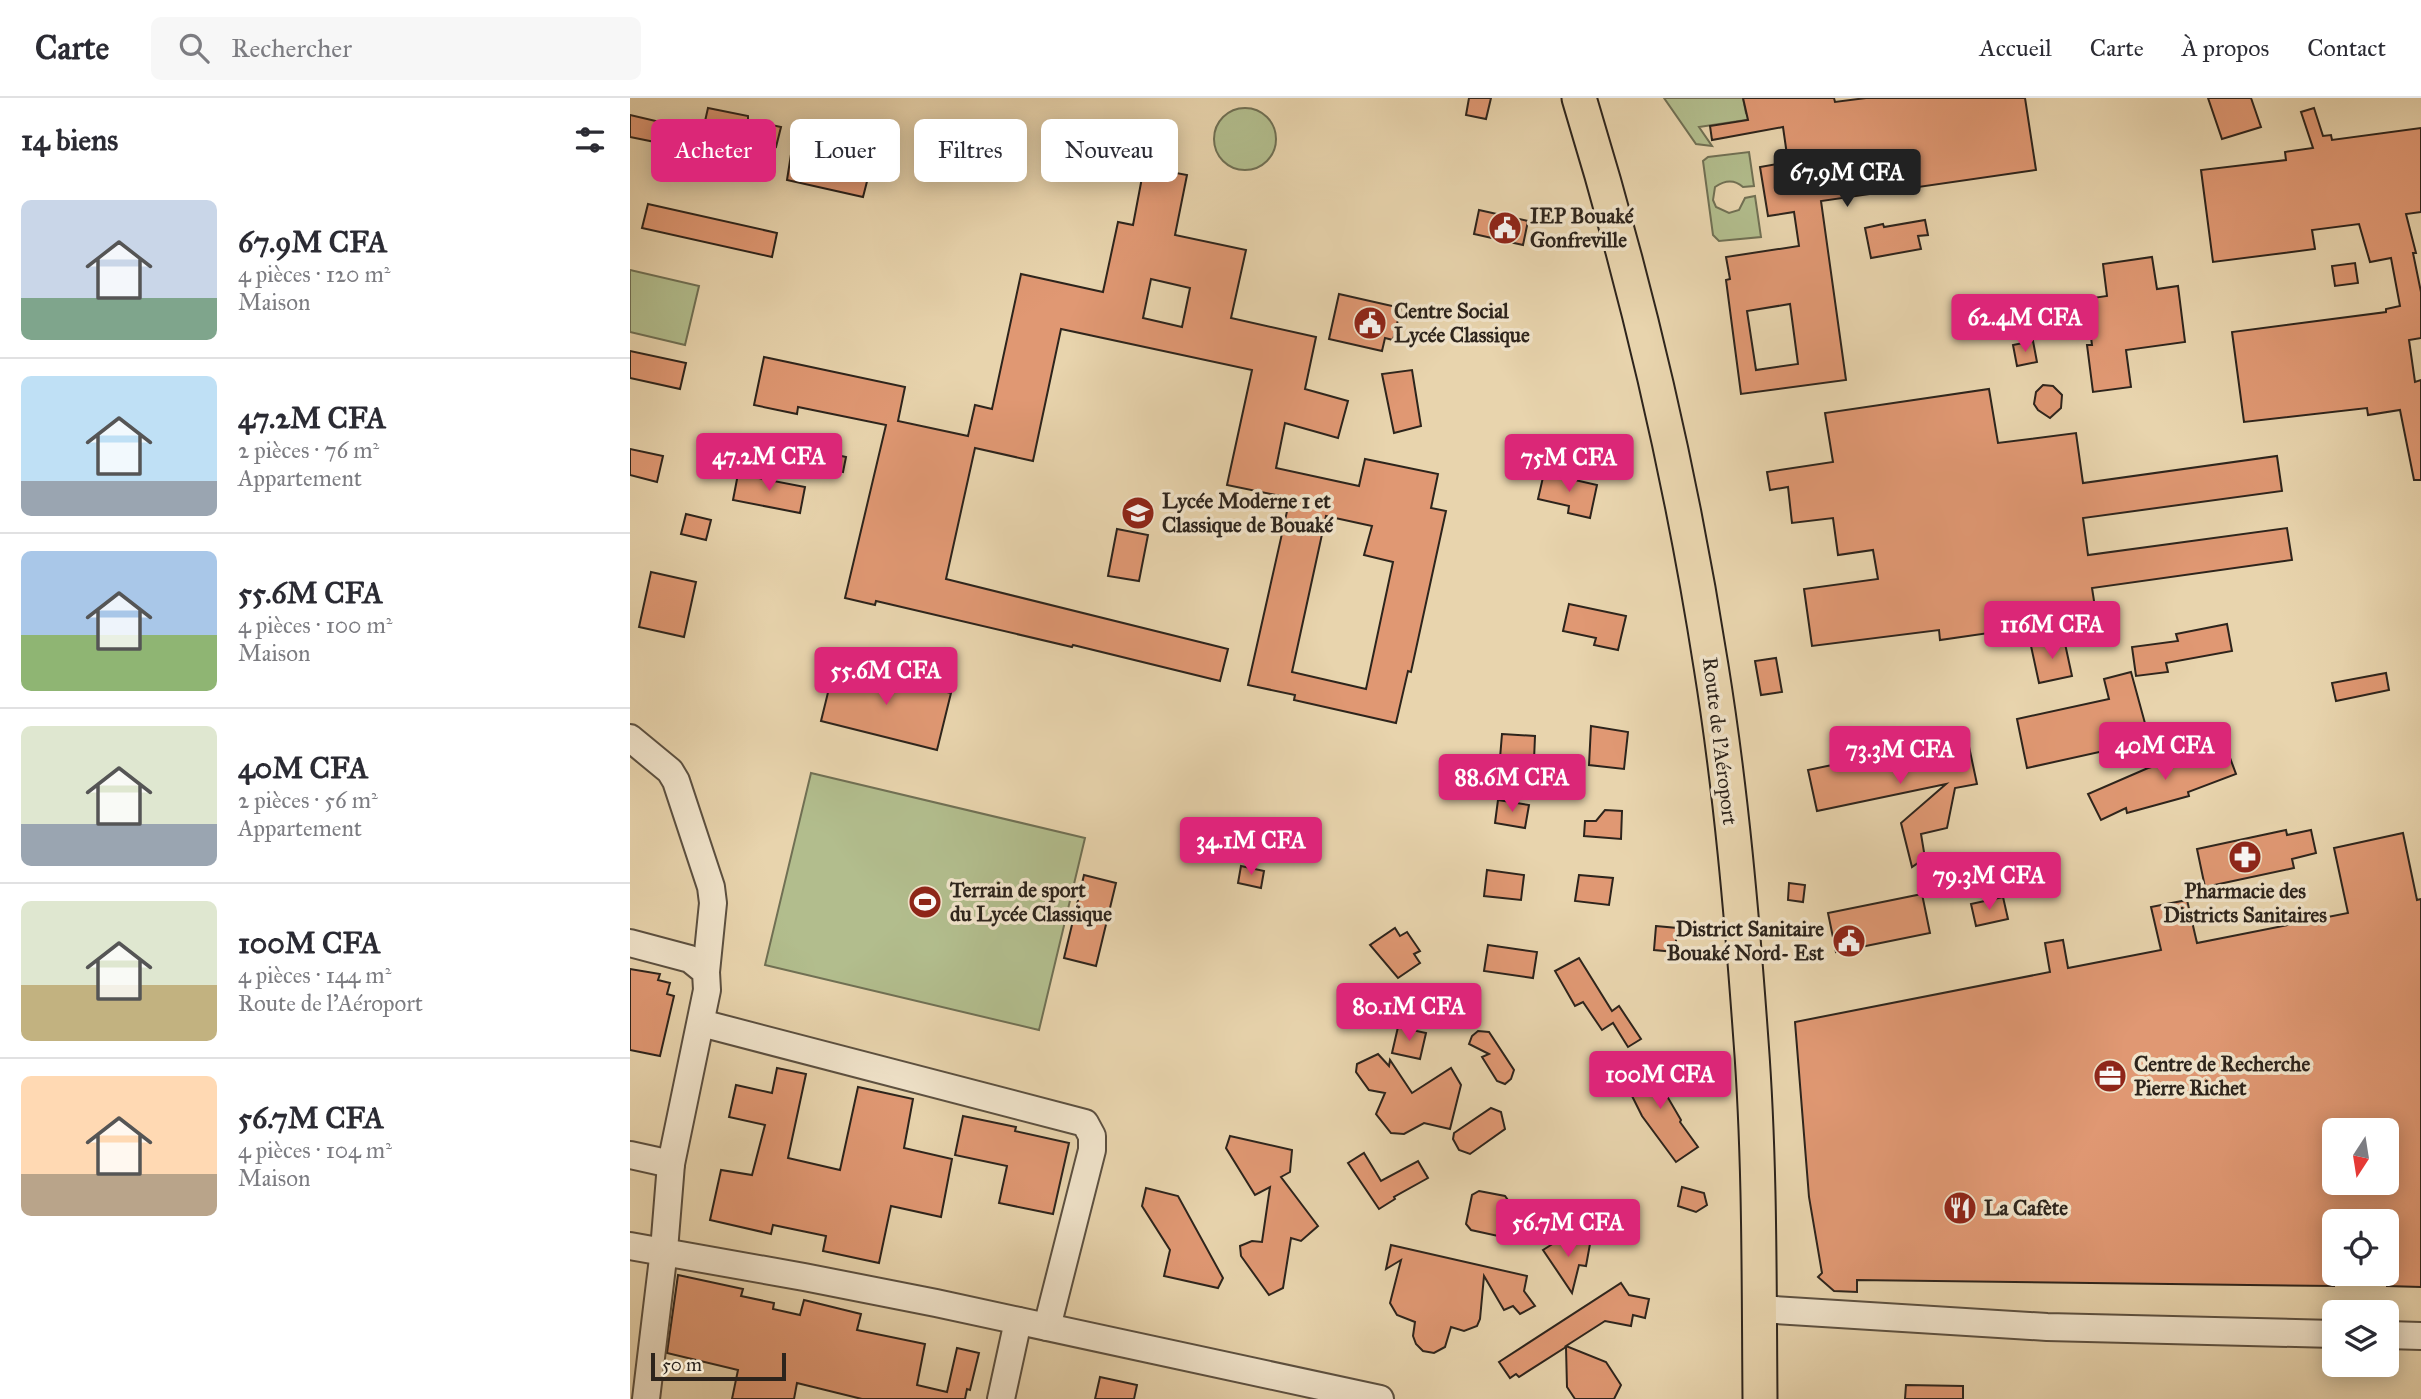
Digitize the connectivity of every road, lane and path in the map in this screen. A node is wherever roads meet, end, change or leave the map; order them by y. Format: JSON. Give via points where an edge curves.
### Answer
{"nodes":[{"id":1,"x":1579,"y":98,"type":"edge"},
{"id":2,"x":630,"y":738,"type":"edge"},
{"id":3,"x":630,"y":943,"type":"edge"},
{"id":4,"x":706,"y":972,"type":"junction"},
{"id":5,"x":701,"y":1023,"type":"junction"},
{"id":6,"x":630,"y":1155,"type":"edge"},
{"id":7,"x":671,"y":1164,"type":"junction"},
{"id":8,"x":630,"y":1246,"type":"edge"},
{"id":9,"x":664,"y":1251,"type":"junction"},
{"id":10,"x":1759,"y":1309,"type":"junction"},
{"id":11,"x":1018,"y":1321,"type":"junction"},
{"id":12,"x":1047,"y":1327,"type":"junction"},
{"id":13,"x":2322,"y":1334,"type":"edge"},
{"id":14,"x":2399,"y":1335,"type":"edge"},
{"id":15,"x":2421,"y":1336,"type":"edge"},
{"id":16,"x":646,"y":1399,"type":"edge"},
{"id":17,"x":1001,"y":1399,"type":"edge"},
{"id":18,"x":1380,"y":1399,"type":"edge"},
{"id":19,"x":1760,"y":1399,"type":"edge"}],
"edges":[{"from":1,"to":10,"type":"main road","name":"Route de l'Aéroport","via":[[1647,341],[1712,666],[1734,842],[1751,1044]]},
{"from":2,"to":4,"type":"street","via":[[676,781],[711,887]]},
{"from":3,"to":4,"type":"street","via":[[690,959]]},
{"from":4,"to":5,"type":"street"},
{"from":5,"to":7,"type":"street"},
{"from":5,"to":12,"type":"street","via":[[1085,1123],[1092,1136],[1092,1150]]},
{"from":6,"to":7,"type":"street"},
{"from":7,"to":9,"type":"street"},
{"from":8,"to":9,"type":"street"},
{"from":9,"to":11,"type":"street"},
{"from":9,"to":16,"type":"street"},
{"from":10,"to":13,"type":"street","via":[[2047,1327]]},
{"from":10,"to":19,"type":"main road","name":"Route de l'Aéroport"},
{"from":11,"to":12,"type":"street"},
{"from":11,"to":17,"type":"street"},
{"from":12,"to":18,"type":"street"},
{"from":14,"to":15,"type":"street"}]}
